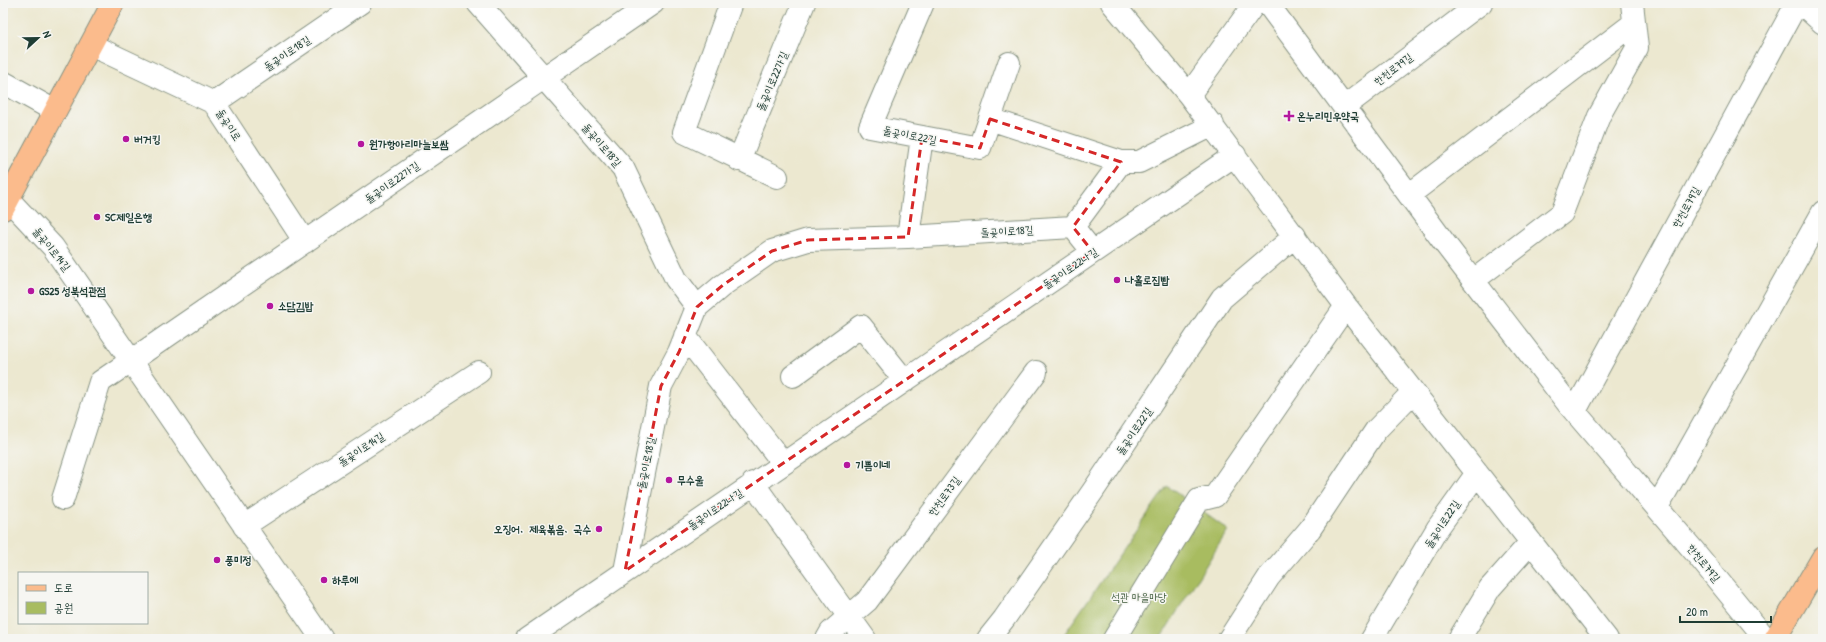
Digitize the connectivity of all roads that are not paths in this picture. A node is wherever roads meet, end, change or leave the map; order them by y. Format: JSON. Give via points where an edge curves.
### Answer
{"nodes":[{"id":1,"x":113,"y":3,"type":"edge"},
{"id":2,"x":360,"y":3,"type":"edge"},
{"id":3,"x":478,"y":3,"type":"edge"},
{"id":4,"x":653,"y":3,"type":"edge"},
{"id":5,"x":731,"y":3,"type":"edge"},
{"id":6,"x":804,"y":3,"type":"edge"},
{"id":7,"x":923,"y":3,"type":"edge"},
{"id":8,"x":1112,"y":3,"type":"edge"},
{"id":9,"x":1255,"y":3,"type":"edge"},
{"id":10,"x":1267,"y":3,"type":"edge"},
{"id":11,"x":1481,"y":3,"type":"edge"},
{"id":12,"x":1797,"y":3,"type":"edge"},
{"id":13,"x":1801,"y":3,"type":"edge"},
{"id":14,"x":1633,"y":13,"type":"edge"},
{"id":15,"x":1823,"y":23,"type":"edge"},
{"id":16,"x":91,"y":45,"type":"junction"},
{"id":17,"x":1008,"y":63,"type":"dead end"},
{"id":18,"x":544,"y":78,"type":"junction"},
{"id":19,"x":3,"y":82,"type":"edge"},
{"id":20,"x":1190,"y":95,"type":"junction"},
{"id":21,"x":214,"y":103,"type":"junction"},
{"id":22,"x":1344,"y":107,"type":"junction"},
{"id":23,"x":55,"y":111,"type":"junction"},
{"id":24,"x":990,"y":118,"type":"junction"},
{"id":25,"x":1213,"y":125,"type":"junction"},
{"id":26,"x":922,"y":137,"type":"junction"},
{"id":27,"x":1235,"y":155,"type":"junction"},
{"id":28,"x":739,"y":160,"type":"junction"},
{"id":29,"x":1121,"y":162,"type":"junction"},
{"id":30,"x":777,"y":177,"type":"dead end"},
{"id":31,"x":1409,"y":195,"type":"junction"},
{"id":32,"x":6,"y":204,"type":"edge"},
{"id":33,"x":1823,"y":212,"type":"edge"},
{"id":34,"x":1073,"y":227,"type":"junction"},
{"id":35,"x":1295,"y":236,"type":"junction"},
{"id":36,"x":908,"y":237,"type":"junction"},
{"id":37,"x":305,"y":242,"type":"junction"},
{"id":38,"x":1093,"y":252,"type":"junction"},
{"id":39,"x":1474,"y":280,"type":"junction"},
{"id":40,"x":1346,"y":306,"type":"junction"},
{"id":41,"x":697,"y":307,"type":"junction"},
{"id":42,"x":685,"y":336,"type":"junction"},
{"id":43,"x":132,"y":361,"type":"junction"},
{"id":44,"x":478,"y":372,"type":"dead end"},
{"id":45,"x":1036,"y":372,"type":"dead end"},
{"id":46,"x":793,"y":376,"type":"dead end"},
{"id":47,"x":905,"y":381,"type":"junction"},
{"id":48,"x":1413,"y":392,"type":"junction"},
{"id":49,"x":1575,"y":411,"type":"junction"},
{"id":50,"x":783,"y":463,"type":"junction"},
{"id":51,"x":1477,"y":473,"type":"junction"},
{"id":52,"x":753,"y":483,"type":"junction"},
{"id":53,"x":63,"y":499,"type":"dead end"},
{"id":54,"x":1657,"y":507,"type":"junction"},
{"id":55,"x":244,"y":526,"type":"junction"},
{"id":56,"x":1531,"y":542,"type":"junction"},
{"id":57,"x":1823,"y":557,"type":"edge"},
{"id":58,"x":625,"y":571,"type":"junction"},
{"id":59,"x":849,"y":616,"type":"junction"},
{"id":60,"x":322,"y":639,"type":"edge"},
{"id":61,"x":527,"y":639,"type":"edge"},
{"id":62,"x":828,"y":639,"type":"edge"},
{"id":63,"x":865,"y":639,"type":"edge"},
{"id":64,"x":988,"y":639,"type":"edge"},
{"id":65,"x":1114,"y":639,"type":"edge"},
{"id":66,"x":1229,"y":639,"type":"edge"},
{"id":67,"x":1372,"y":639,"type":"edge"},
{"id":68,"x":1459,"y":639,"type":"edge"},
{"id":69,"x":1607,"y":639,"type":"edge"},
{"id":70,"x":1766,"y":639,"type":"edge"},
{"id":71,"x":1775,"y":639,"type":"edge"}],
"edges":[{"from":1,"to":16,"type":"main road"},
{"from":2,"to":21,"type":"street","name":"돌곶이로18길"},
{"from":3,"to":18,"type":"street","name":"돌곶이로18길"},
{"from":4,"to":18,"type":"street","name":"돌곶이로22가길"},
{"from":5,"to":28,"type":"street","via":[[684,132]]},
{"from":6,"to":28,"type":"street","name":"돌곶이로22가길"},
{"from":7,"to":26,"type":"street","name":"돌곶이로22길","via":[[870,127]]},
{"from":8,"to":20,"type":"street"},
{"from":9,"to":20,"type":"street"},
{"from":10,"to":22,"type":"street","name":"한천로79길"},
{"from":11,"to":22,"type":"street","name":"한천로79길"},
{"from":12,"to":49,"type":"street","name":"한천로79길"},
{"from":13,"to":15,"type":"street"},
{"from":14,"to":31,"type":"street"},
{"from":14,"to":39,"type":"street","via":[[1637,48],[1599,116],[1562,213]]},
{"from":16,"to":21,"type":"street","name":"돌곶이로"},
{"from":16,"to":23,"type":"main road"},
{"from":17,"to":24,"type":"street","name":"돌곶이로22길"},
{"from":18,"to":37,"type":"street","name":"돌곶이로22가길"},
{"from":18,"to":41,"type":"street","name":"돌곶이로18길","via":[[623,168],[676,279]]},
{"from":19,"to":23,"type":"street"},
{"from":20,"to":25,"type":"street"},
{"from":21,"to":37,"type":"street","name":"돌곶이로"},
{"from":22,"to":31,"type":"street","name":"한천로79길"},
{"from":23,"to":32,"type":"main road"},
{"from":24,"to":26,"type":"street","name":"돌곶이로22길","via":[[980,148]]},
{"from":24,"to":29,"type":"street"},
{"from":25,"to":27,"type":"street"},
{"from":25,"to":29,"type":"street","via":[[1139,162]]},
{"from":26,"to":36,"type":"street"},
{"from":27,"to":35,"type":"street"},
{"from":27,"to":38,"type":"street","name":"돌곶이로22나길"},
{"from":28,"to":30,"type":"street"},
{"from":29,"to":34,"type":"street"},
{"from":31,"to":39,"type":"street","name":"한천로79길"},
{"from":32,"to":43,"type":"street","name":"돌곶이로14길","via":[[53,247]]},
{"from":33,"to":54,"type":"street"},
{"from":34,"to":36,"type":"street","name":"돌곶이로18길"},
{"from":34,"to":38,"type":"street"},
{"from":35,"to":40,"type":"street"},
{"from":35,"to":64,"type":"street","name":"돌곶이로22길","via":[[1222,298],[1093,491]]},
{"from":36,"to":41,"type":"street","name":"돌곶이로18길","via":[[808,240],[772,251],[723,284]]},
{"from":37,"to":43,"type":"street","name":"돌곶이로22가길"},
{"from":38,"to":47,"type":"street","name":"돌곶이로22나길"},
{"from":39,"to":49,"type":"street","name":"한천로79길"},
{"from":40,"to":48,"type":"street"},
{"from":40,"to":65,"type":"street","via":[[1215,496],[1198,500]]},
{"from":41,"to":42,"type":"street","name":"돌곶이로18길"},
{"from":42,"to":50,"type":"street"},
{"from":42,"to":58,"type":"street","name":"돌곶이로18길","via":[[661,386]]},
{"from":43,"to":53,"type":"street","via":[[100,382]]},
{"from":43,"to":55,"type":"street","name":"돌곶이로14길"},
{"from":44,"to":55,"type":"street","name":"돌곶이로14길"},
{"from":45,"to":59,"type":"street","name":"한천로73길","via":[[867,601]]},
{"from":46,"to":47,"type":"street","via":[[861,326]]},
{"from":47,"to":50,"type":"street","name":"돌곶이로22나길"},
{"from":48,"to":51,"type":"street"},
{"from":48,"to":66,"type":"street","via":[[1376,430],[1310,529],[1269,577]]},
{"from":49,"to":54,"type":"street","name":"한천로79길"},
{"from":50,"to":52,"type":"street","name":"돌곶이로22나길"},
{"from":51,"to":56,"type":"street"},
{"from":51,"to":67,"type":"street","name":"돌곶이로22길","via":[[1437,530]]},
{"from":52,"to":58,"type":"street","name":"돌곶이로22나길"},
{"from":52,"to":59,"type":"street"},
{"from":54,"to":70,"type":"street","name":"한천로79길"},
{"from":55,"to":60,"type":"street","name":"돌곶이로14길"},
{"from":56,"to":68,"type":"street","via":[[1490,588]]},
{"from":56,"to":69,"type":"street"},
{"from":57,"to":71,"type":"main road"},
{"from":58,"to":61,"type":"street","name":"돌곶이로22나길"},
{"from":59,"to":62,"type":"street","via":[[831,632]]},
{"from":59,"to":63,"type":"street"}]}
